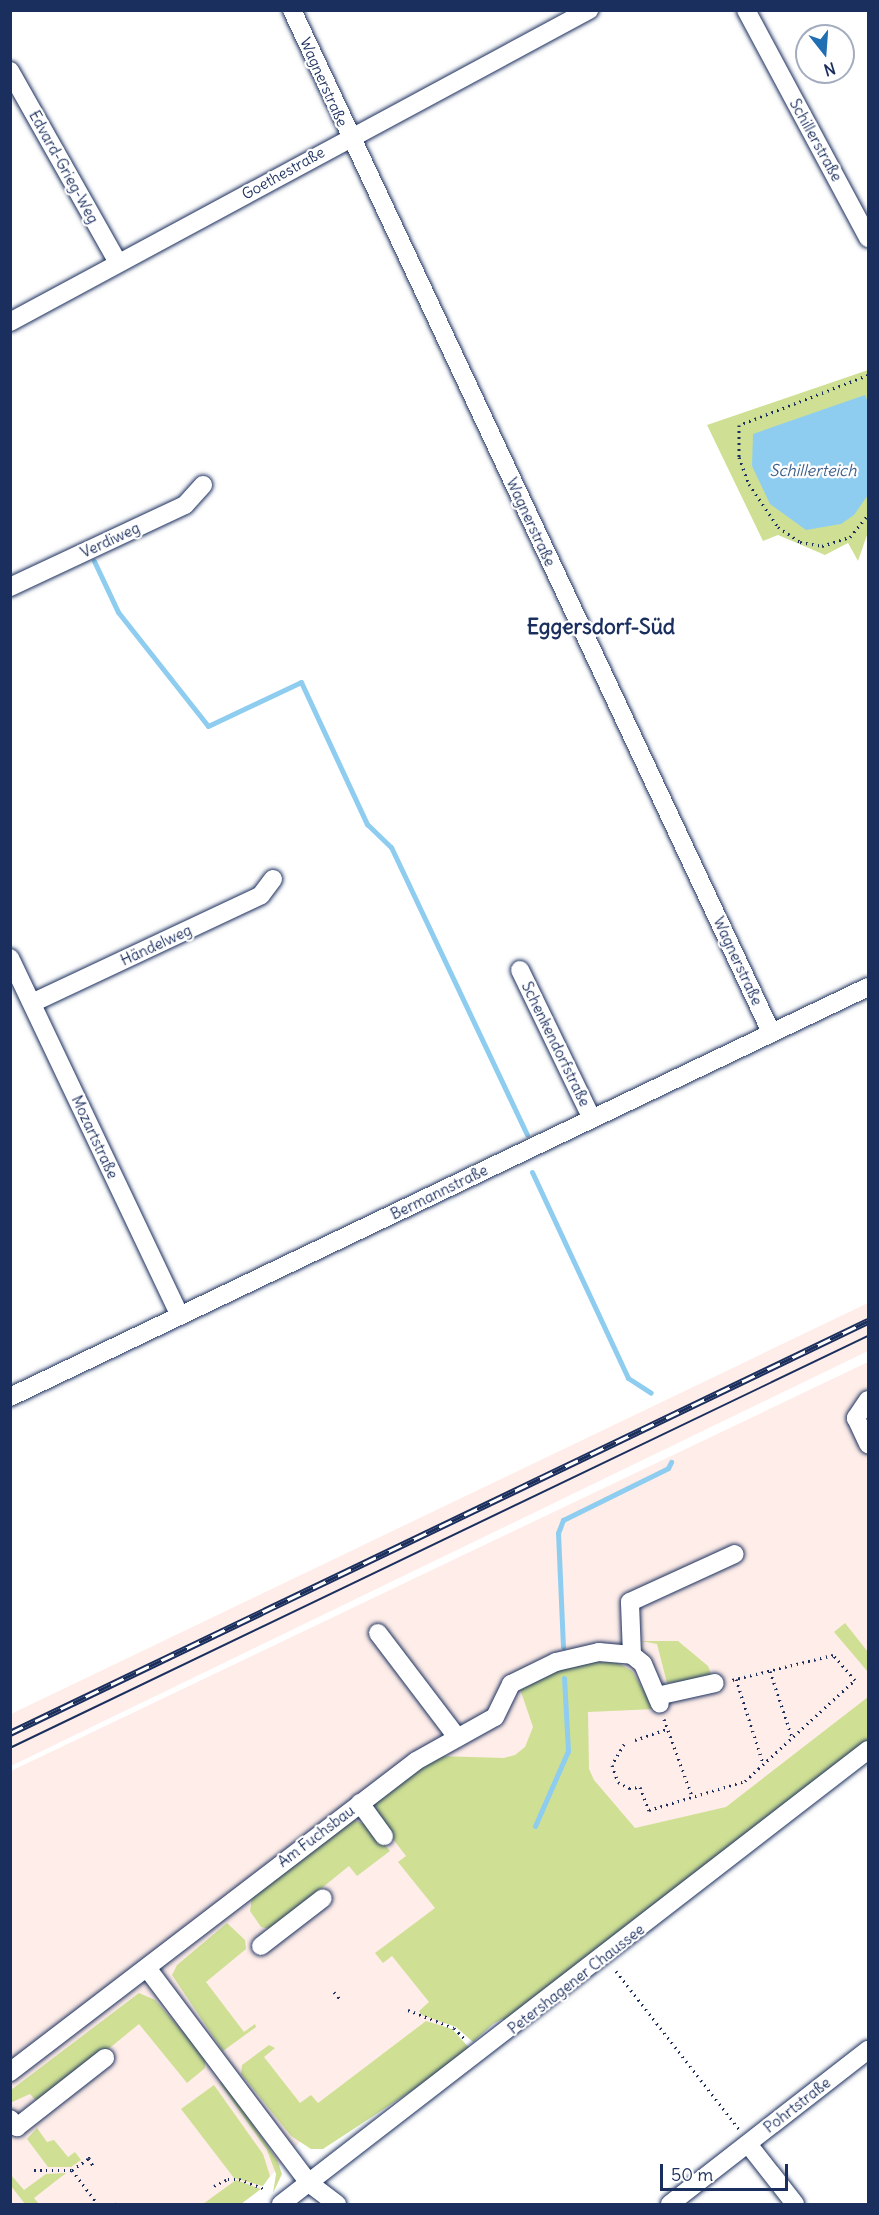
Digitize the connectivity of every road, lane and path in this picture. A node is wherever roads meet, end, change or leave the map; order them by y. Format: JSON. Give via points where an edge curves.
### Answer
{"nodes":[{"id":1,"x":292,"y":10,"type":"edge"},
{"id":2,"x":589,"y":10,"type":"edge"},
{"id":3,"x":746,"y":10,"type":"edge"},
{"id":4,"x":10,"y":70,"type":"edge"},
{"id":5,"x":349,"y":138,"type":"junction"},
{"id":6,"x":868,"y":238,"type":"edge"},
{"id":7,"x":118,"y":263,"type":"junction"},
{"id":8,"x":10,"y":322,"type":"edge"},
{"id":9,"x":868,"y":375,"type":"edge"},
{"id":10,"x":203,"y":485,"type":"dead end"},
{"id":11,"x":868,"y":515,"type":"edge"},
{"id":12,"x":10,"y":587,"type":"edge"},
{"id":13,"x":273,"y":879,"type":"dead end"},
{"id":14,"x":10,"y":958,"type":"edge"},
{"id":15,"x":520,"y":970,"type":"dead end"},
{"id":16,"x":868,"y":987,"type":"edge"},
{"id":17,"x":32,"y":1004,"type":"junction"},
{"id":18,"x":771,"y":1032,"type":"junction"},
{"id":19,"x":592,"y":1119,"type":"junction"},
{"id":20,"x":180,"y":1316,"type":"junction"},
{"id":21,"x":10,"y":1397,"type":"edge"},
{"id":22,"x":868,"y":1400,"type":"edge"},
{"id":23,"x":868,"y":1444,"type":"edge"},
{"id":24,"x":735,"y":1554,"type":"dead end"},
{"id":25,"x":378,"y":1633,"type":"dead end"},
{"id":26,"x":632,"y":1655,"type":"junction"},
{"id":27,"x":770,"y":1671,"type":"junction"},
{"id":28,"x":736,"y":1679,"type":"junction"},
{"id":29,"x":715,"y":1683,"type":"joint"},
{"id":30,"x":457,"y":1737,"type":"junction"},
{"id":31,"x":792,"y":1737,"type":"junction"},
{"id":32,"x":635,"y":1740,"type":"dead end"},
{"id":33,"x":624,"y":1744,"type":"dead end"},
{"id":34,"x":868,"y":1750,"type":"edge"},
{"id":35,"x":763,"y":1764,"type":"junction"},
{"id":36,"x":692,"y":1796,"type":"junction"},
{"id":37,"x":360,"y":1803,"type":"junction"},
{"id":38,"x":384,"y":1836,"type":"dead end"},
{"id":39,"x":323,"y":1898,"type":"dead end"},
{"id":40,"x":261,"y":1946,"type":"dead end"},
{"id":41,"x":147,"y":1968,"type":"junction"},
{"id":42,"x":616,"y":1971,"type":"dead end"},
{"id":43,"x":334,"y":1992,"type":"dead end"},
{"id":44,"x":339,"y":1998,"type":"dead end"},
{"id":45,"x":408,"y":2010,"type":"dead end"},
{"id":46,"x":474,"y":2048,"type":"dead end"},
{"id":47,"x":868,"y":2050,"type":"edge"},
{"id":48,"x":105,"y":2058,"type":"dead end"},
{"id":49,"x":10,"y":2072,"type":"edge"},
{"id":50,"x":10,"y":2119,"type":"edge"},
{"id":51,"x":748,"y":2143,"type":"junction"},
{"id":52,"x":93,"y":2166,"type":"dead end"},
{"id":53,"x":34,"y":2170,"type":"dead end"},
{"id":54,"x":72,"y":2170,"type":"junction"},
{"id":55,"x":309,"y":2183,"type":"junction"},
{"id":56,"x":214,"y":2186,"type":"dead end"},
{"id":57,"x":266,"y":2189,"type":"dead end"},
{"id":58,"x":95,"y":2201,"type":"dead end"},
{"id":59,"x":120,"y":2201,"type":"dead end"},
{"id":60,"x":116,"y":2205,"type":"edge"},
{"id":61,"x":281,"y":2205,"type":"edge"},
{"id":62,"x":315,"y":2205,"type":"edge"},
{"id":63,"x":337,"y":2205,"type":"edge"},
{"id":64,"x":670,"y":2205,"type":"edge"},
{"id":65,"x":795,"y":2205,"type":"edge"}],
"edges":[{"from":1,"to":5,"type":"street","name":"Wagnerstraße"},
{"from":2,"to":5,"type":"street","name":"Goethestraße"},
{"from":3,"to":6,"type":"street","name":"Schillerstraße"},
{"from":4,"to":7,"type":"street","name":"Edvard-Grieg-Weg"},
{"from":5,"to":7,"type":"street","name":"Goethestraße"},
{"from":5,"to":18,"type":"street","name":"Wagnerstraße"},
{"from":7,"to":8,"type":"street","name":"Goethestraße"},
{"from":9,"to":11,"type":"path","via":[[739,425],[739,457],[749,484],[778,528],[800,542],[822,546],[850,537]]},
{"from":10,"to":12,"type":"street","name":"Verdiweg","via":[[185,505]]},
{"from":13,"to":17,"type":"street","name":"Händelweg","via":[[261,895]]},
{"from":14,"to":17,"type":"street","name":"Mozartstraße"},
{"from":15,"to":19,"type":"street","name":"Schenkendorfstraße"},
{"from":16,"to":18,"type":"street","name":"Bermannstraße"},
{"from":17,"to":20,"type":"street","name":"Mozartstraße"},
{"from":18,"to":19,"type":"street","name":"Bermannstraße"},
{"from":19,"to":20,"type":"street","name":"Bermannstraße"},
{"from":20,"to":21,"type":"street","name":"Bermannstraße"},
{"from":22,"to":23,"type":"street","via":[[856,1418]]},
{"from":24,"to":26,"type":"street","via":[[630,1602]]},
{"from":25,"to":30,"type":"street"},
{"from":26,"to":29,"type":"street","via":[[643,1664],[659,1700]]},
{"from":26,"to":30,"type":"street","name":"Am Fuchsbau","via":[[599,1652],[556,1662],[511,1684],[495,1718]]},
{"from":27,"to":28,"type":"path"},
{"from":27,"to":31,"type":"path"},
{"from":27,"to":31,"type":"path","via":[[833,1655],[855,1680]]},
{"from":28,"to":29,"type":"path"},
{"from":28,"to":35,"type":"path"},
{"from":30,"to":37,"type":"street","name":"Am Fuchsbau","via":[[416,1761]]},
{"from":31,"to":35,"type":"path"},
{"from":32,"to":36,"type":"path","via":[[667,1728]]},
{"from":33,"to":36,"type":"path","via":[[612,1765],[618,1782],[629,1788],[640,1787],[649,1810]]},
{"from":34,"to":55,"type":"street","name":"Petershagener Chaussee"},
{"from":35,"to":36,"type":"path","via":[[745,1781]]},
{"from":37,"to":38,"type":"street"},
{"from":37,"to":41,"type":"street","name":"Am Fuchsbau"},
{"from":39,"to":40,"type":"street"},
{"from":41,"to":49,"type":"street","name":"Am Fuchsbau"},
{"from":41,"to":55,"type":"street"},
{"from":42,"to":51,"type":"path"},
{"from":43,"to":44,"type":"path"},
{"from":45,"to":46,"type":"path","via":[[454,2028]]},
{"from":47,"to":51,"type":"street","name":"Pohrtstraße"},
{"from":48,"to":50,"type":"street","via":[[17,2127]]},
{"from":51,"to":64,"type":"street","name":"Pohrtstraße"},
{"from":51,"to":65,"type":"street"},
{"from":52,"to":54,"type":"path","via":[[88,2156]]},
{"from":53,"to":54,"type":"path"},
{"from":54,"to":58,"type":"path"},
{"from":55,"to":61,"type":"street","name":"Petershagener Chaussee"},
{"from":55,"to":62,"type":"street"},
{"from":55,"to":63,"type":"street"},
{"from":56,"to":57,"type":"path","via":[[239,2179]]},
{"from":59,"to":60,"type":"path"}]}
